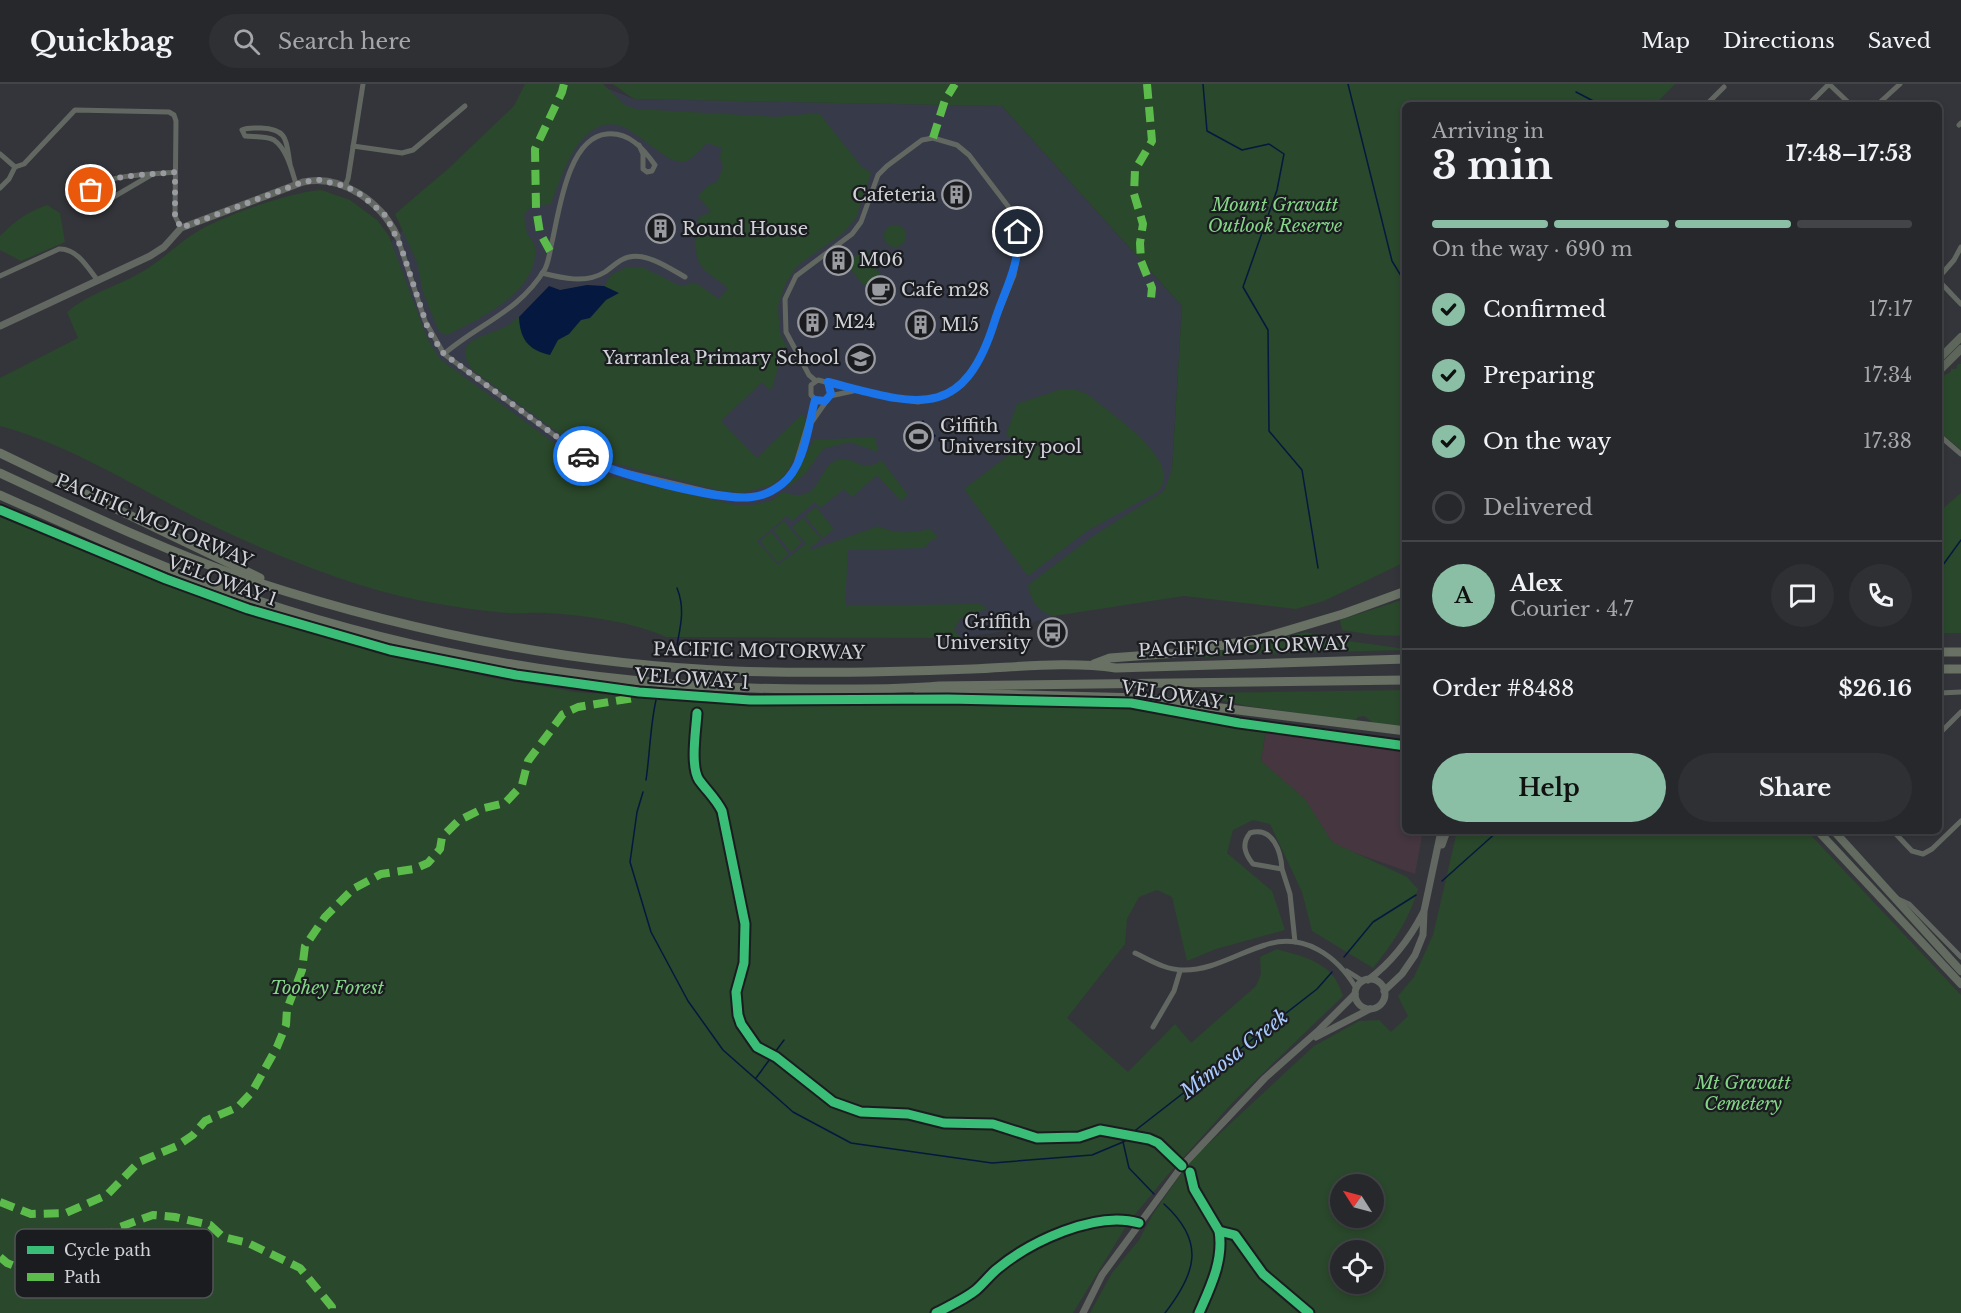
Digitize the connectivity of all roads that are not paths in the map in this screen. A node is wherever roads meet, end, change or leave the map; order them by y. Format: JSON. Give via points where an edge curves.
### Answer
{"nodes":[{"id":1,"x":363,"y":84,"type":"edge"},
{"id":2,"x":1829,"y":84,"type":"edge"},
{"id":3,"x":1900,"y":84,"type":"edge"},
{"id":4,"x":1724,"y":87,"type":"dead end"},
{"id":5,"x":1709,"y":102,"type":"edge"},
{"id":6,"x":1812,"y":102,"type":"edge"},
{"id":7,"x":1848,"y":102,"type":"edge"},
{"id":8,"x":1881,"y":102,"type":"edge"},
{"id":9,"x":465,"y":106,"type":"dead end"},
{"id":10,"x":639,"y":145,"type":"junction"},
{"id":11,"x":354,"y":146,"type":"junction"},
{"id":12,"x":0,"y":153,"type":"edge"},
{"id":13,"x":290,"y":164,"type":"junction"},
{"id":14,"x":15,"y":167,"type":"junction"},
{"id":15,"x":175,"y":172,"type":"junction"},
{"id":16,"x":151,"y":175,"type":"junction"},
{"id":17,"x":296,"y":184,"type":"junction"},
{"id":18,"x":345,"y":186,"type":"junction"},
{"id":19,"x":0,"y":189,"type":"edge"},
{"id":20,"x":181,"y":228,"type":"junction"},
{"id":21,"x":397,"y":236,"type":"joint"},
{"id":22,"x":1961,"y":247,"type":"edge"},
{"id":23,"x":542,"y":273,"type":"junction"},
{"id":24,"x":1942,"y":274,"type":"edge"},
{"id":25,"x":0,"y":276,"type":"edge"},
{"id":26,"x":685,"y":277,"type":"dead end"},
{"id":27,"x":98,"y":281,"type":"junction"},
{"id":28,"x":1942,"y":284,"type":"edge"},
{"id":29,"x":1961,"y":304,"type":"edge"},
{"id":30,"x":0,"y":326,"type":"edge"},
{"id":31,"x":1961,"y":337,"type":"edge"},
{"id":32,"x":1961,"y":349,"type":"edge"},
{"id":33,"x":444,"y":354,"type":"junction"},
{"id":34,"x":1942,"y":356,"type":"edge"},
{"id":35,"x":1942,"y":368,"type":"edge"},
{"id":36,"x":816,"y":381,"type":"junction"},
{"id":37,"x":828,"y":382,"type":"junction"},
{"id":38,"x":858,"y":391,"type":"junction"},
{"id":39,"x":827,"y":399,"type":"junction"},
{"id":40,"x":815,"y":400,"type":"junction"},
{"id":41,"x":809,"y":427,"type":"junction"},
{"id":42,"x":1942,"y":438,"type":"edge"},
{"id":43,"x":0,"y":453,"type":"edge"},
{"id":44,"x":1961,"y":454,"type":"edge"},
{"id":45,"x":0,"y":473,"type":"edge"},
{"id":46,"x":0,"y":495,"type":"edge"},
{"id":47,"x":266,"y":584,"type":"junction"},
{"id":48,"x":1402,"y":592,"type":"edge"},
{"id":49,"x":1942,"y":652,"type":"edge"},
{"id":50,"x":1961,"y":652,"type":"edge"},
{"id":51,"x":1402,"y":659,"type":"edge"},
{"id":52,"x":1092,"y":664,"type":"junction"},
{"id":53,"x":1942,"y":669,"type":"edge"},
{"id":54,"x":1961,"y":669,"type":"edge"},
{"id":55,"x":1402,"y":680,"type":"edge"},
{"id":56,"x":908,"y":689,"type":"junction"},
{"id":57,"x":1961,"y":692,"type":"edge"},
{"id":58,"x":1942,"y":693,"type":"edge"},
{"id":59,"x":1961,"y":712,"type":"edge"},
{"id":60,"x":1402,"y":731,"type":"edge"},
{"id":61,"x":1942,"y":731,"type":"edge"},
{"id":62,"x":1961,"y":821,"type":"edge"},
{"id":63,"x":1440,"y":834,"type":"edge"},
{"id":64,"x":1446,"y":834,"type":"edge"},
{"id":65,"x":1821,"y":834,"type":"edge"},
{"id":66,"x":1835,"y":834,"type":"edge"},
{"id":67,"x":1839,"y":834,"type":"edge"},
{"id":68,"x":1896,"y":834,"type":"edge"},
{"id":69,"x":1829,"y":842,"type":"junction"},
{"id":70,"x":1436,"y":858,"type":"junction"},
{"id":71,"x":1282,"y":869,"type":"junction"},
{"id":72,"x":1894,"y":897,"type":"junction"},
{"id":73,"x":1424,"y":911,"type":"junction"},
{"id":74,"x":1295,"y":942,"type":"junction"},
{"id":75,"x":1135,"y":953,"type":"dead end"},
{"id":76,"x":1961,"y":957,"type":"edge"},
{"id":77,"x":1345,"y":970,"type":"junction"},
{"id":78,"x":1180,"y":971,"type":"junction"},
{"id":79,"x":1961,"y":971,"type":"edge"},
{"id":80,"x":1365,"y":980,"type":"junction"},
{"id":81,"x":1961,"y":984,"type":"edge"},
{"id":82,"x":1355,"y":991,"type":"junction"},
{"id":83,"x":1384,"y":991,"type":"junction"},
{"id":84,"x":1371,"y":1009,"type":"junction"},
{"id":85,"x":1153,"y":1027,"type":"dead end"},
{"id":86,"x":1301,"y":1047,"type":"junction"},
{"id":87,"x":1083,"y":1311,"type":"edge"}],
"edges":[{"from":1,"to":11,"type":"street"},
{"from":2,"to":6,"type":"street"},
{"from":2,"to":7,"type":"street"},
{"from":3,"to":8,"type":"street"},
{"from":4,"to":5,"type":"street"},
{"from":9,"to":11,"type":"street","via":[[409,152]]},
{"from":10,"to":10,"type":"street","via":[[655,165],[652,171],[643,169]]},
{"from":10,"to":23,"type":"street","via":[[615,133],[601,134],[578,154],[565,185]]},
{"from":11,"to":18,"type":"street"},
{"from":12,"to":14,"type":"street"},
{"from":13,"to":13,"type":"street","via":[[276,142],[244,136],[243,130],[278,131],[288,145]]},
{"from":13,"to":17,"type":"street"},
{"from":14,"to":15,"type":"street","via":[[24,164],[75,110],[164,110],[175,118]]},
{"from":14,"to":19,"type":"street"},
{"from":15,"to":16,"type":"street"},
{"from":15,"to":20,"type":"street","via":[[175,216]]},
{"from":16,"to":16,"type":"street","via":[[110,200],[98,200],[91,195],[92,188],[100,183]]},
{"from":17,"to":18,"type":"street","via":[[319,180]]},
{"from":17,"to":20,"type":"street"},
{"from":18,"to":21,"type":"street","via":[[386,216]]},
{"from":20,"to":27,"type":"street","via":[[150,256]]},
{"from":21,"to":33,"type":"street","via":[[425,321]]},
{"from":22,"to":24,"type":"street"},
{"from":23,"to":26,"type":"street","via":[[587,279],[627,257],[646,257]]},
{"from":23,"to":33,"type":"street","via":[[511,309],[468,334]]},
{"from":25,"to":27,"type":"street","via":[[66,249]]},
{"from":27,"to":30,"type":"street"},
{"from":28,"to":29,"type":"street"},
{"from":31,"to":34,"type":"main road"},
{"from":32,"to":35,"type":"main road"},
{"from":33,"to":41,"type":"street","via":[[593,462],[615,471],[722,495],[745,498],[781,485],[795,467]]},
{"from":36,"to":37,"type":"street"},
{"from":36,"to":38,"type":"street","via":[[786,332],[785,299],[790,286],[810,264],[852,234],[861,222],[878,175],[887,166],[922,140],[942,139],[963,150],[1014,214],[1017,262],[979,361],[962,385],[918,402]]},
{"from":36,"to":40,"type":"street","via":[[810,391]]},
{"from":37,"to":38,"type":"street"},
{"from":37,"to":39,"type":"street","via":[[832,390]]},
{"from":38,"to":39,"type":"street"},
{"from":39,"to":40,"type":"street"},
{"from":39,"to":41,"type":"street"},
{"from":40,"to":41,"type":"street"},
{"from":42,"to":44,"type":"street"},
{"from":43,"to":47,"type":"highway","via":[[255,575]]},
{"from":45,"to":47,"type":"highway","name":"PACIFIC MOTORWAY","via":[[151,541]]},
{"from":46,"to":56,"type":"highway","name":"PACIFIC MOTORWAY","via":[[124,550],[238,594],[326,622],[452,652],[544,670],[665,683],[766,689]]},
{"from":47,"to":52,"type":"highway","name":"PACIFIC MOTORWAY","via":[[361,614],[445,634],[640,665],[831,671]]},
{"from":48,"to":52,"type":"highway","via":[[1259,639],[1177,653],[1110,658]]},
{"from":49,"to":50,"type":"highway"},
{"from":51,"to":52,"type":"highway","name":"PACIFIC MOTORWAY","via":[[1116,668]]},
{"from":53,"to":54,"type":"highway"},
{"from":55,"to":56,"type":"highway","name":"PACIFIC MOTORWAY"},
{"from":56,"to":60,"type":"highway","via":[[921,693],[1141,698]]},
{"from":57,"to":58,"type":"street"},
{"from":59,"to":61,"type":"street"},
{"from":62,"to":68,"type":"street","via":[[1923,854],[1912,851]]},
{"from":63,"to":70,"type":"street"},
{"from":64,"to":70,"type":"street"},
{"from":65,"to":69,"type":"main road"},
{"from":66,"to":69,"type":"street"},
{"from":67,"to":72,"type":"main road"},
{"from":69,"to":81,"type":"main road"},
{"from":70,"to":73,"type":"street"},
{"from":71,"to":71,"type":"street","via":[[1253,864],[1247,856],[1246,837],[1261,833],[1276,842]]},
{"from":71,"to":74,"type":"street","via":[[1290,894]]},
{"from":72,"to":76,"type":"street","via":[[1909,904]]},
{"from":72,"to":79,"type":"main road"},
{"from":73,"to":80,"type":"street","via":[[1400,950]]},
{"from":73,"to":83,"type":"street","via":[[1423,935],[1415,955]]},
{"from":74,"to":77,"type":"street","via":[[1331,956]]},
{"from":74,"to":78,"type":"street","via":[[1279,941],[1194,970]]},
{"from":75,"to":78,"type":"street"},
{"from":77,"to":80,"type":"street"},
{"from":77,"to":82,"type":"street"},
{"from":78,"to":85,"type":"street","via":[[1174,992]]},
{"from":80,"to":82,"type":"street"},
{"from":80,"to":83,"type":"street","via":[[1380,984]]},
{"from":82,"to":84,"type":"street","via":[[1358,1004]]},
{"from":82,"to":86,"type":"street"},
{"from":83,"to":84,"type":"street","via":[[1381,1004]]},
{"from":84,"to":86,"type":"street"},
{"from":86,"to":87,"type":"street","via":[[1265,1078],[1182,1166],[1102,1275]]}]}
